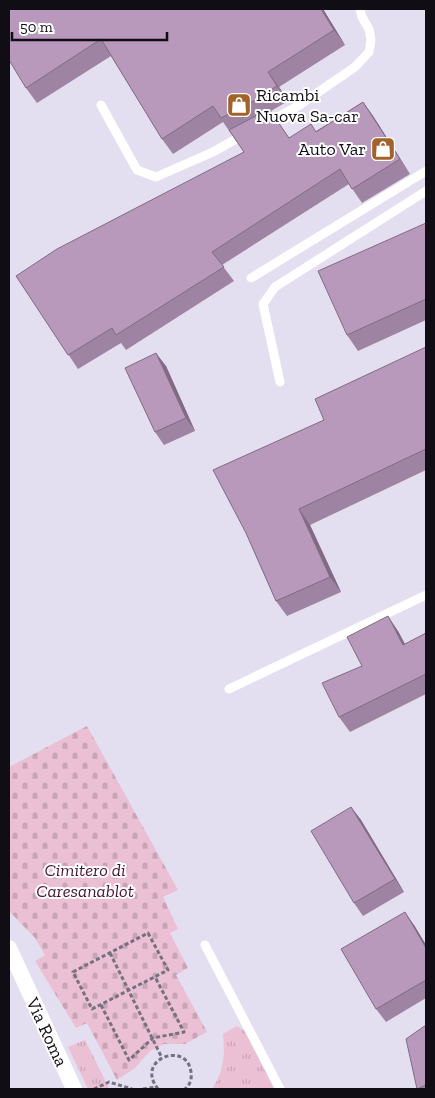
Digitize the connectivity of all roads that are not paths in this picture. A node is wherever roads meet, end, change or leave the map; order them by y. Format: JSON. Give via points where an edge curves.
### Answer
{"nodes":[{"id":1,"x":360,"y":9,"type":"edge"},
{"id":2,"x":101,"y":105,"type":"dead end"},
{"id":3,"x":426,"y":171,"type":"edge"},
{"id":4,"x":426,"y":191,"type":"edge"},
{"id":5,"x":251,"y":278,"type":"dead end"},
{"id":6,"x":280,"y":382,"type":"dead end"},
{"id":7,"x":426,"y":594,"type":"edge"},
{"id":8,"x":229,"y":689,"type":"dead end"},
{"id":9,"x":205,"y":945,"type":"dead end"},
{"id":10,"x":9,"y":948,"type":"edge"},
{"id":11,"x":74,"y":1089,"type":"edge"},
{"id":12,"x":280,"y":1089,"type":"edge"}],
"edges":[{"from":1,"to":2,"type":"lane","via":[[371,40],[369,52],[355,67],[298,106],[213,152],[156,177],[137,170]]},
{"from":3,"to":5,"type":"lane"},
{"from":4,"to":6,"type":"lane","via":[[275,287],[263,304]]},
{"from":7,"to":8,"type":"lane"},
{"from":9,"to":12,"type":"lane"},
{"from":10,"to":11,"type":"street","name":"Via Roma"}]}
